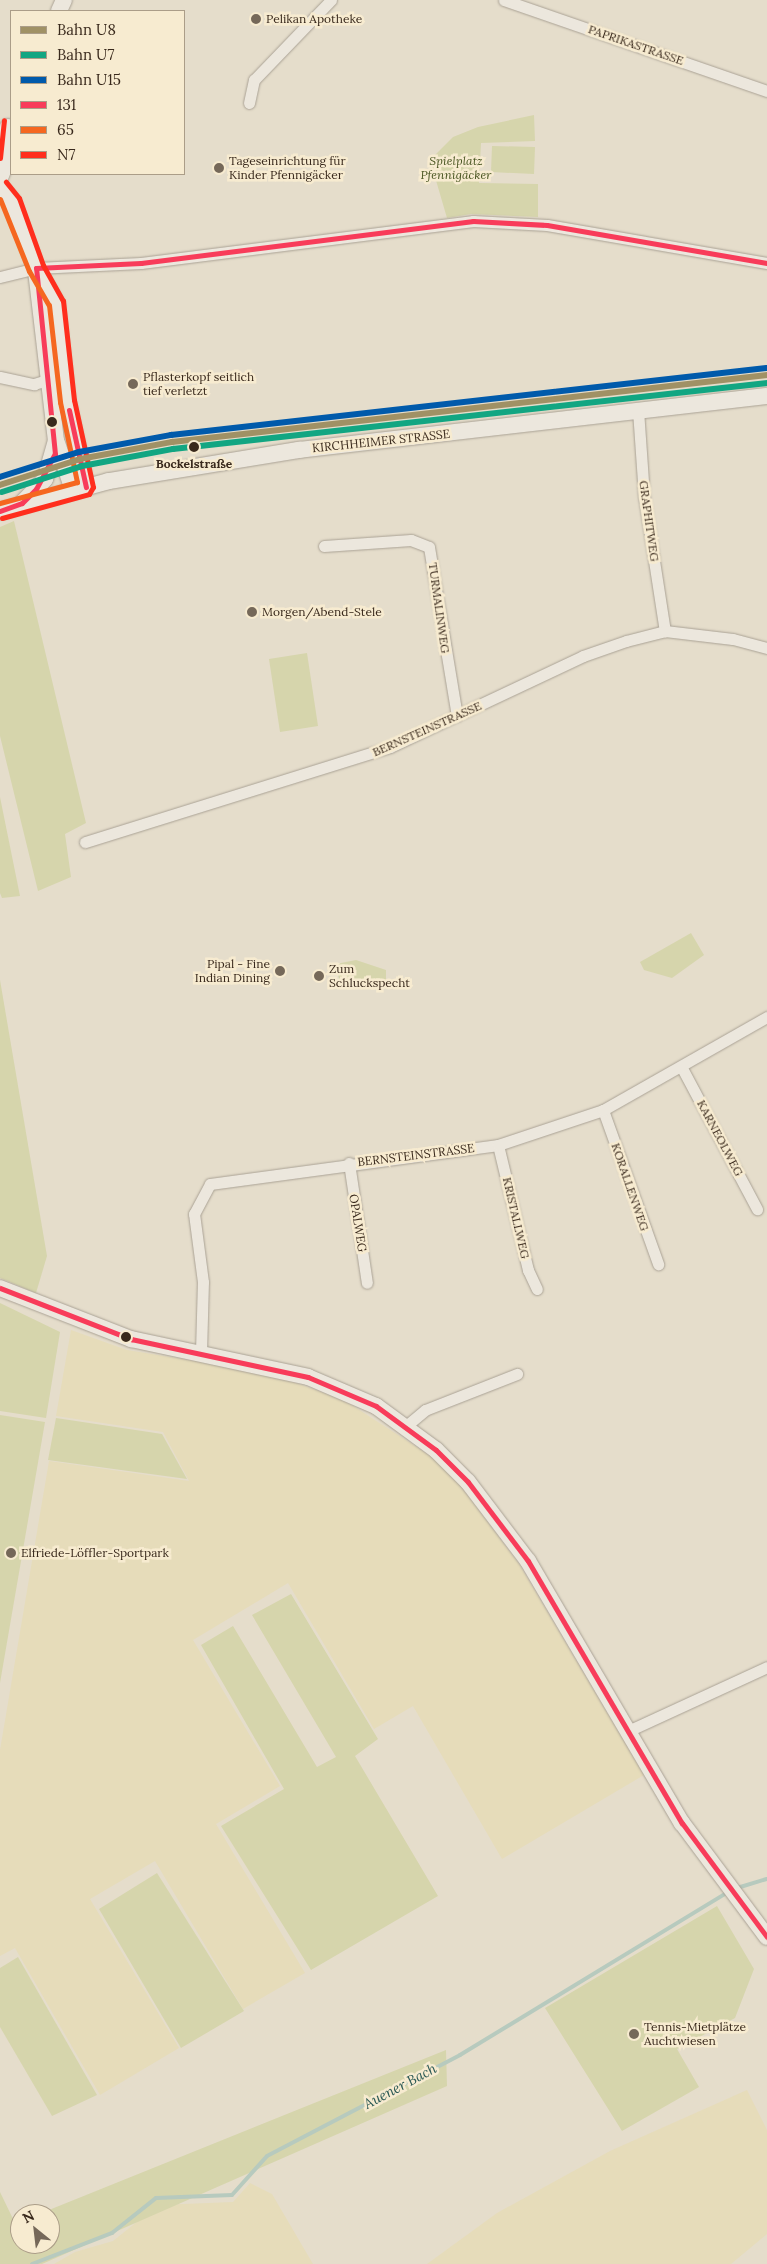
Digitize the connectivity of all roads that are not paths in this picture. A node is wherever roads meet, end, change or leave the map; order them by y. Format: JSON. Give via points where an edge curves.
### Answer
{"nodes":[{"id":1,"x":331,"y":0,"type":"edge"},
{"id":2,"x":504,"y":0,"type":"edge"},
{"id":3,"x":767,"y":91,"type":"edge"},
{"id":4,"x":249,"y":102,"type":"dead end"},
{"id":5,"x":7,"y":130,"type":"edge"},
{"id":6,"x":0,"y":178,"type":"edge"},
{"id":7,"x":0,"y":187,"type":"edge"},
{"id":8,"x":767,"y":263,"type":"edge"},
{"id":9,"x":36,"y":268,"type":"junction"},
{"id":10,"x":0,"y":277,"type":"edge"},
{"id":11,"x":64,"y":371,"type":"junction"},
{"id":12,"x":0,"y":377,"type":"edge"},
{"id":13,"x":50,"y":381,"type":"junction"},
{"id":14,"x":767,"y":396,"type":"edge"},
{"id":15,"x":638,"y":410,"type":"junction"},
{"id":16,"x":56,"y":440,"type":"junction"},
{"id":17,"x":79,"y":489,"type":"junction"},
{"id":18,"x":22,"y":503,"type":"junction"},
{"id":19,"x":0,"y":511,"type":"edge"},
{"id":20,"x":324,"y":546,"type":"dead end"},
{"id":21,"x":665,"y":631,"type":"junction"},
{"id":22,"x":767,"y":648,"type":"edge"},
{"id":23,"x":457,"y":716,"type":"junction"},
{"id":24,"x":85,"y":842,"type":"dead end"},
{"id":25,"x":767,"y":1017,"type":"edge"},
{"id":26,"x":682,"y":1068,"type":"junction"},
{"id":27,"x":603,"y":1110,"type":"junction"},
{"id":28,"x":498,"y":1145,"type":"junction"},
{"id":29,"x":348,"y":1163,"type":"junction"},
{"id":30,"x":757,"y":1209,"type":"dead end"},
{"id":31,"x":658,"y":1264,"type":"dead end"},
{"id":32,"x":367,"y":1283,"type":"dead end"},
{"id":33,"x":0,"y":1288,"type":"edge"},
{"id":34,"x":537,"y":1289,"type":"dead end"},
{"id":35,"x":201,"y":1352,"type":"junction"},
{"id":36,"x":517,"y":1374,"type":"dead end"},
{"id":37,"x":406,"y":1426,"type":"junction"},
{"id":38,"x":767,"y":1667,"type":"edge"},
{"id":39,"x":628,"y":1731,"type":"junction"},
{"id":40,"x":767,"y":1937,"type":"edge"}],
"edges":[{"from":1,"to":4,"type":"street","via":[[254,80]]},
{"from":2,"to":3,"type":"street","name":"PAPRIKASTRASSE"},
{"from":5,"to":6,"type":"main road","via":[[8,158]]},
{"from":7,"to":9,"type":"main road","via":[[18,216]]},
{"from":8,"to":9,"type":"street","via":[[547,224],[473,221],[141,263]]},
{"from":9,"to":10,"type":"street"},
{"from":9,"to":11,"type":"main road","via":[[56,303]]},
{"from":9,"to":13,"type":"main road"},
{"from":11,"to":13,"type":"street"},
{"from":11,"to":17,"type":"main road"},
{"from":12,"to":13,"type":"street","via":[[34,384]]},
{"from":13,"to":16,"type":"main road"},
{"from":14,"to":15,"type":"main road","name":"KIRCHHEIMER STRASSE"},
{"from":15,"to":17,"type":"main road","name":"KIRCHHEIMER STRASSE","via":[[299,450]]},
{"from":15,"to":21,"type":"street","name":"GRAPHITWEG","via":[[644,496]]},
{"from":16,"to":17,"type":"main road"},
{"from":16,"to":18,"type":"main road","via":[[45,480]]},
{"from":17,"to":18,"type":"main road","name":"KIRCHHEIMER STRASSE"},
{"from":18,"to":19,"type":"main road","name":"KIRCHHEIMER STRASSE"},
{"from":20,"to":23,"type":"street","name":"TURMALINWEG","via":[[411,540],[429,547]]},
{"from":21,"to":22,"type":"street","name":"BERNSTEINSTRASSE","via":[[732,638]]},
{"from":21,"to":23,"type":"street","name":"BERNSTEINSTRASSE","via":[[583,656]]},
{"from":23,"to":24,"type":"street","name":"BERNSTEINSTRASSE","via":[[334,767]]},
{"from":25,"to":26,"type":"street","name":"BERNSTEINSTRASSE"},
{"from":26,"to":27,"type":"street","name":"BERNSTEINSTRASSE"},
{"from":26,"to":30,"type":"street","name":"KARNEOLWEG"},
{"from":27,"to":28,"type":"street","name":"BERNSTEINSTRASSE"},
{"from":27,"to":31,"type":"street","name":"KORALLENWEG"},
{"from":28,"to":29,"type":"street","name":"BERNSTEINSTRASSE"},
{"from":28,"to":34,"type":"street","name":"KRISTALLWEG","via":[[528,1270]]},
{"from":29,"to":32,"type":"street","name":"OPALWEG"},
{"from":29,"to":35,"type":"street","name":"BERNSTEINSTRASSE","via":[[210,1184],[194,1214],[203,1282]]},
{"from":33,"to":35,"type":"main road","via":[[131,1339]]},
{"from":35,"to":37,"type":"main road","via":[[308,1376],[346,1391]]},
{"from":36,"to":37,"type":"street","via":[[425,1410]]},
{"from":37,"to":39,"type":"main road","via":[[456,1469],[528,1562]]},
{"from":38,"to":39,"type":"street"},
{"from":39,"to":40,"type":"main road","via":[[682,1823]]}]}
